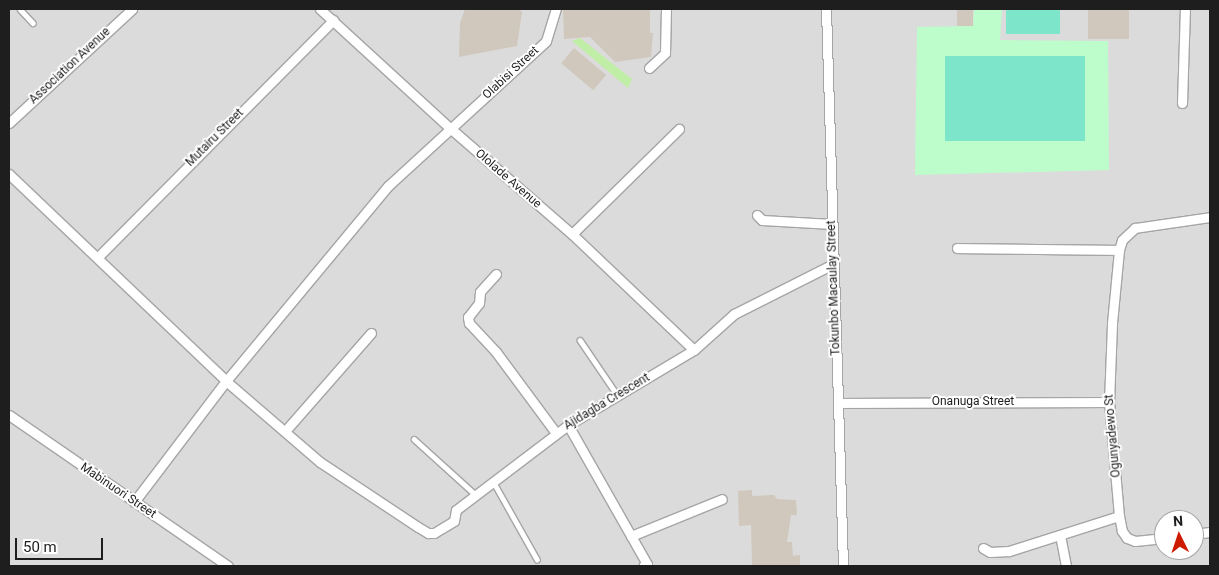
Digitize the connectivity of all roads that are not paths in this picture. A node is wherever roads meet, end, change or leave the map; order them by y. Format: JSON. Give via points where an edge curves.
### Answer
{"nodes":[{"id":1,"x":20,"y":9,"type":"edge"},
{"id":2,"x":132,"y":9,"type":"edge"},
{"id":3,"x":320,"y":9,"type":"edge"},
{"id":4,"x":556,"y":9,"type":"edge"},
{"id":5,"x":666,"y":9,"type":"edge"},
{"id":6,"x":826,"y":9,"type":"edge"},
{"id":7,"x":1185,"y":9,"type":"edge"},
{"id":8,"x":333,"y":20,"type":"junction"},
{"id":9,"x":33,"y":23,"type":"dead end"},
{"id":10,"x":649,"y":68,"type":"dead end"},
{"id":11,"x":1182,"y":103,"type":"dead end"},
{"id":12,"x":9,"y":123,"type":"edge"},
{"id":13,"x":450,"y":128,"type":"junction"},
{"id":14,"x":679,"y":129,"type":"dead end"},
{"id":15,"x":9,"y":174,"type":"edge"},
{"id":16,"x":757,"y":215,"type":"dead end"},
{"id":17,"x":1210,"y":216,"type":"edge"},
{"id":18,"x":832,"y":224,"type":"junction"},
{"id":19,"x":572,"y":234,"type":"junction"},
{"id":20,"x":957,"y":248,"type":"dead end"},
{"id":21,"x":1119,"y":250,"type":"junction"},
{"id":22,"x":98,"y":257,"type":"junction"},
{"id":23,"x":833,"y":264,"type":"junction"},
{"id":24,"x":496,"y":274,"type":"dead end"},
{"id":25,"x":371,"y":333,"type":"dead end"},
{"id":26,"x":580,"y":340,"type":"dead end"},
{"id":27,"x":694,"y":350,"type":"junction"},
{"id":28,"x":226,"y":380,"type":"junction"},
{"id":29,"x":618,"y":396,"type":"junction"},
{"id":30,"x":838,"y":402,"type":"junction"},
{"id":31,"x":1109,"y":402,"type":"junction"},
{"id":32,"x":9,"y":415,"type":"edge"},
{"id":33,"x":568,"y":425,"type":"junction"},
{"id":34,"x":286,"y":430,"type":"junction"},
{"id":35,"x":556,"y":433,"type":"junction"},
{"id":36,"x":414,"y":439,"type":"dead end"},
{"id":37,"x":494,"y":481,"type":"junction"},
{"id":38,"x":476,"y":495,"type":"junction"},
{"id":39,"x":722,"y":499,"type":"dead end"},
{"id":40,"x":134,"y":502,"type":"junction"},
{"id":41,"x":1120,"y":516,"type":"junction"},
{"id":42,"x":1060,"y":535,"type":"junction"},
{"id":43,"x":631,"y":536,"type":"junction"},
{"id":44,"x":1154,"y":539,"type":"edge"},
{"id":45,"x":983,"y":548,"type":"dead end"},
{"id":46,"x":537,"y":559,"type":"dead end"},
{"id":47,"x":646,"y":565,"type":"edge"},
{"id":48,"x":228,"y":566,"type":"edge"},
{"id":49,"x":843,"y":566,"type":"edge"},
{"id":50,"x":1066,"y":566,"type":"edge"}],
"edges":[{"from":1,"to":9,"type":"lane"},
{"from":2,"to":12,"type":"street","name":"Association Avenue"},
{"from":3,"to":8,"type":"street","name":"Ololade Avenue"},
{"from":4,"to":13,"type":"street","name":"Olabisi Street","via":[[546,41]]},
{"from":5,"to":10,"type":"street","via":[[665,53]]},
{"from":6,"to":18,"type":"street","name":"Tokunbo Macaulay Street"},
{"from":7,"to":11,"type":"street"},
{"from":8,"to":13,"type":"street","name":"Ololade Avenue"},
{"from":8,"to":22,"type":"street","name":"Mutairu Street"},
{"from":13,"to":19,"type":"street","name":"Ololade Avenue"},
{"from":13,"to":28,"type":"street","name":"Olabisi Street","via":[[388,186]]},
{"from":14,"to":19,"type":"street"},
{"from":15,"to":22,"type":"street"},
{"from":16,"to":18,"type":"street","via":[[762,220]]},
{"from":17,"to":21,"type":"street","via":[[1135,228],[1122,240]]},
{"from":18,"to":23,"type":"street","name":"Tokunbo Macaulay Street"},
{"from":19,"to":27,"type":"street","name":"Ololade Avenue"},
{"from":20,"to":21,"type":"street"},
{"from":21,"to":31,"type":"street","name":"Ogunyadewo St"},
{"from":22,"to":28,"type":"street"},
{"from":23,"to":27,"type":"street","name":"Ajidagba Crescent","via":[[734,314]]},
{"from":23,"to":30,"type":"street","name":"Tokunbo Macaulay Street"},
{"from":24,"to":35,"type":"street","via":[[480,292],[479,303],[468,317],[469,324],[496,352]]},
{"from":25,"to":34,"type":"street"},
{"from":26,"to":29,"type":"lane"},
{"from":27,"to":29,"type":"street","name":"Ajidagba Crescent"},
{"from":28,"to":34,"type":"street"},
{"from":28,"to":40,"type":"street","name":"Olabisi Street"},
{"from":29,"to":33,"type":"street","name":"Ajidagba Crescent"},
{"from":30,"to":31,"type":"street","name":"Onanuga Street"},
{"from":30,"to":49,"type":"street","name":"Tokunbo Macaulay Street"},
{"from":31,"to":41,"type":"street","name":"Ogunyadewo St"},
{"from":32,"to":40,"type":"street","name":"Mabinuori Street"},
{"from":33,"to":35,"type":"street","name":"Ajidagba Crescent"},
{"from":33,"to":43,"type":"street"},
{"from":34,"to":38,"type":"street","name":"Ajidagba Crescent","via":[[320,462],[428,533],[434,534],[454,521],[456,510]]},
{"from":35,"to":37,"type":"street","name":"Ajidagba Crescent"},
{"from":36,"to":38,"type":"lane"},
{"from":37,"to":38,"type":"street","name":"Ajidagba Crescent"},
{"from":37,"to":46,"type":"lane"},
{"from":39,"to":43,"type":"street"},
{"from":40,"to":48,"type":"street","name":"Mabinuori Street"},
{"from":41,"to":42,"type":"street"},
{"from":41,"to":44,"type":"street","name":"Ogunyadewo St","via":[[1122,531],[1127,538],[1135,541]]},
{"from":42,"to":45,"type":"street","via":[[1009,551],[990,552]]},
{"from":42,"to":50,"type":"street"},
{"from":43,"to":47,"type":"street"}]}
